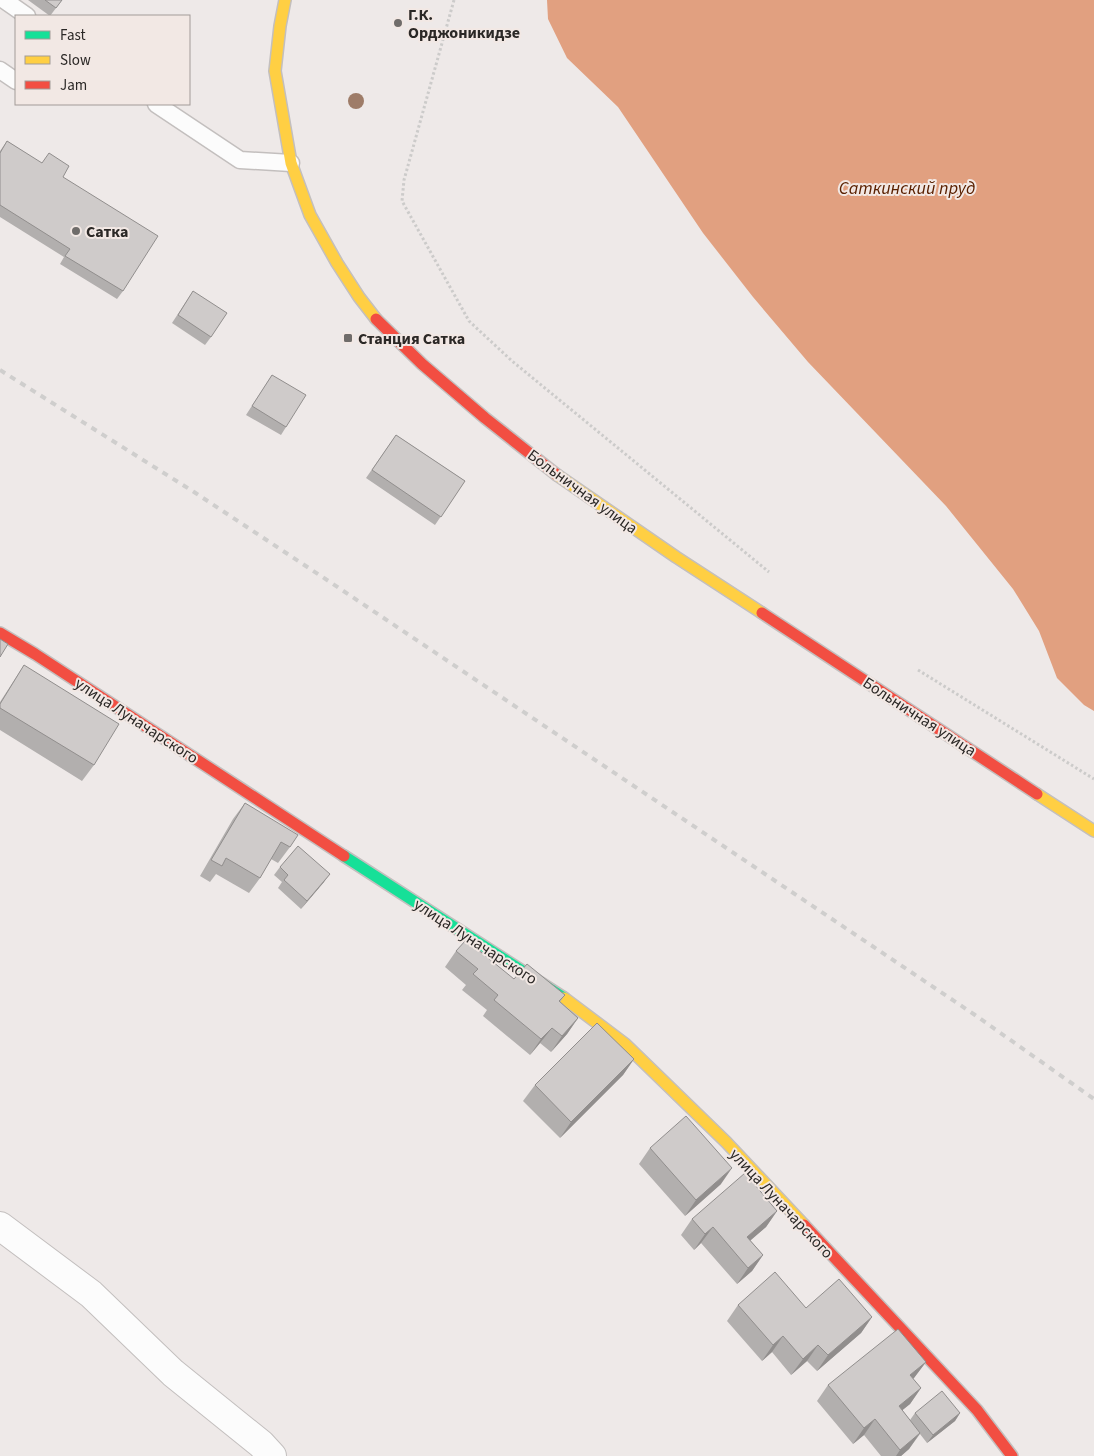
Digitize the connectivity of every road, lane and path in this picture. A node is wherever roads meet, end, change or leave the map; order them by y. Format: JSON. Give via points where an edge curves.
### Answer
{"nodes":[{"id":1,"x":4,"y":0,"type":"edge"},
{"id":2,"x":285,"y":0,"type":"edge"},
{"id":3,"x":454,"y":0,"type":"edge"},
{"id":4,"x":26,"y":15,"type":"edge"},
{"id":5,"x":0,"y":70,"type":"edge"},
{"id":6,"x":15,"y":80,"type":"edge"},
{"id":7,"x":158,"y":105,"type":"edge"},
{"id":8,"x":291,"y":163,"type":"junction"},
{"id":9,"x":774,"y":576,"type":"dead end"},
{"id":10,"x":0,"y":633,"type":"edge"},
{"id":11,"x":917,"y":669,"type":"dead end"},
{"id":12,"x":1094,"y":779,"type":"edge"},
{"id":13,"x":1094,"y":831,"type":"edge"},
{"id":14,"x":0,"y":1226,"type":"edge"},
{"id":15,"x":272,"y":1456,"type":"edge"},
{"id":16,"x":1012,"y":1456,"type":"edge"}],
"edges":[{"from":1,"to":4,"type":"lane"},
{"from":2,"to":8,"type":"street","name":"Больничная улица","via":[[275,71]]},
{"from":3,"to":9,"type":"path","via":[[404,180],[402,201],[469,321],[512,361]]},
{"from":5,"to":6,"type":"lane"},
{"from":7,"to":8,"type":"lane","via":[[240,160]]},
{"from":8,"to":13,"type":"street","name":"Больничная улица","via":[[310,215],[337,263],[381,326],[485,418],[572,486],[668,552]]},
{"from":10,"to":16,"type":"street","name":"улица Луначарского","via":[[602,1024],[726,1142],[977,1410]]},
{"from":11,"to":12,"type":"path"},
{"from":14,"to":15,"type":"street","via":[[90,1294],[173,1373]]}]}
